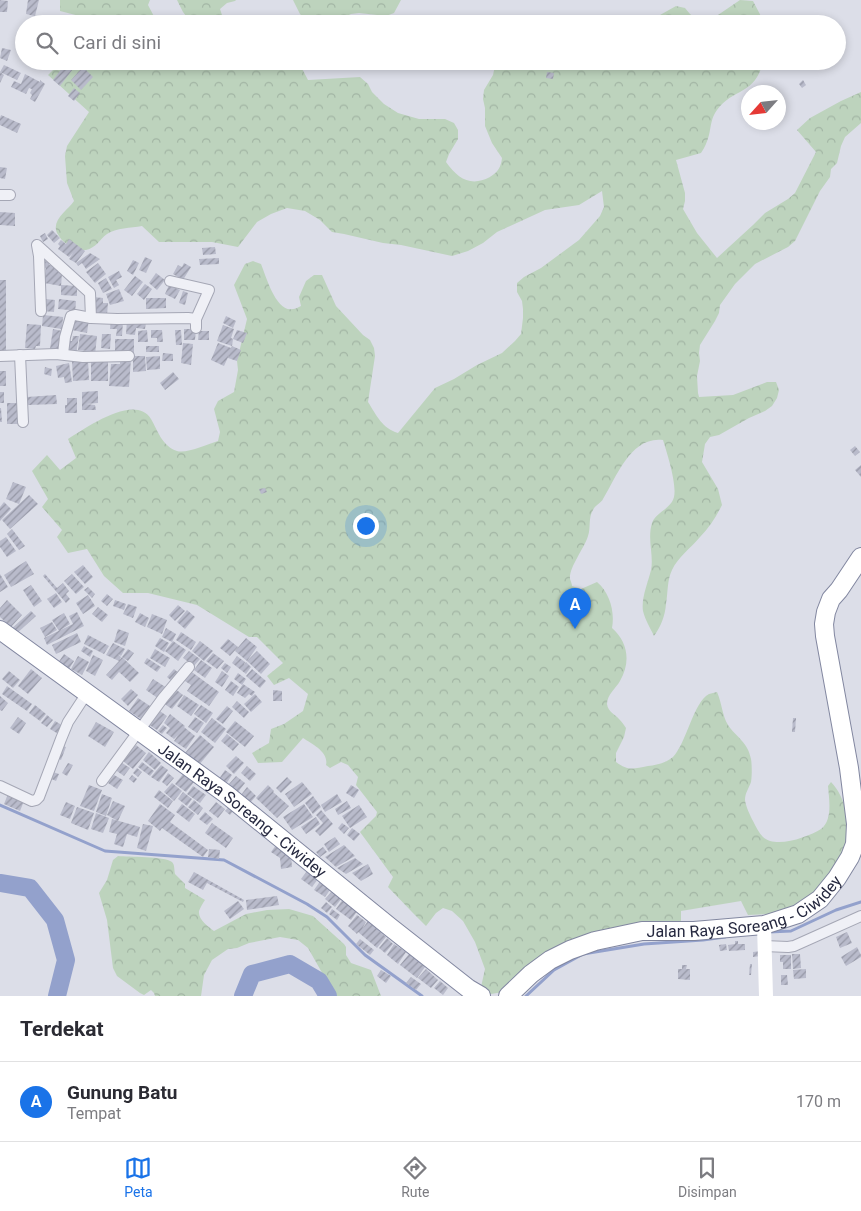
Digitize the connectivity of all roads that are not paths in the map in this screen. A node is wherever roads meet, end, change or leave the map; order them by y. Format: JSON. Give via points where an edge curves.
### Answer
{"nodes":[{"id":1,"x":170,"y":281,"type":"dead end"},
{"id":2,"x":41,"y":310,"type":"dead end"},
{"id":3,"x":91,"y":318,"type":"junction"},
{"id":4,"x":63,"y":354,"type":"junction"},
{"id":5,"x":20,"y":355,"type":"junction"},
{"id":6,"x":0,"y":356,"type":"edge"},
{"id":7,"x":129,"y":356,"type":"dead end"},
{"id":8,"x":23,"y":422,"type":"dead end"},
{"id":9,"x":861,"y":557,"type":"edge"},
{"id":10,"x":0,"y":630,"type":"edge"},
{"id":11,"x":189,"y":667,"type":"dead end"},
{"id":12,"x":86,"y":693,"type":"junction"},
{"id":13,"x":140,"y":731,"type":"junction"},
{"id":14,"x":102,"y":780,"type":"dead end"},
{"id":15,"x":0,"y":786,"type":"edge"},
{"id":16,"x":861,"y":916,"type":"edge"},
{"id":17,"x":764,"y":934,"type":"junction"},
{"id":18,"x":472,"y":994,"type":"edge"},
{"id":19,"x":508,"y":996,"type":"edge"},
{"id":20,"x":766,"y":996,"type":"edge"}],
"edges":[{"from":1,"to":3,"type":"street","via":[[209,290],[196,324],[188,318]]},
{"from":2,"to":3,"type":"street","via":[[37,245],[90,293]]},
{"from":3,"to":4,"type":"street","via":[[71,316]]},
{"from":4,"to":5,"type":"street"},
{"from":4,"to":7,"type":"street"},
{"from":5,"to":6,"type":"street"},
{"from":5,"to":8,"type":"street"},
{"from":9,"to":17,"type":"highway","name":"Jalan Raya Soreang - Ciwidey","via":[[831,599],[824,624],[849,768],[856,824],[855,844],[844,868],[820,899]]},
{"from":10,"to":12,"type":"highway","name":"Jalan Raya Soreang - Ciwidey"},
{"from":11,"to":13,"type":"street"},
{"from":12,"to":13,"type":"highway","name":"Jalan Raya Soreang - Ciwidey"},
{"from":12,"to":15,"type":"street","via":[[55,750],[39,797],[32,801]]},
{"from":13,"to":14,"type":"street"},
{"from":13,"to":18,"type":"highway","name":"Jalan Raya Soreang - Ciwidey","via":[[226,794]]},
{"from":16,"to":17,"type":"street","via":[[794,946],[788,947]]},
{"from":17,"to":19,"type":"highway","name":"Jalan Raya Soreang - Ciwidey","via":[[642,932],[595,940],[550,960]]},
{"from":17,"to":20,"type":"street"}]}
